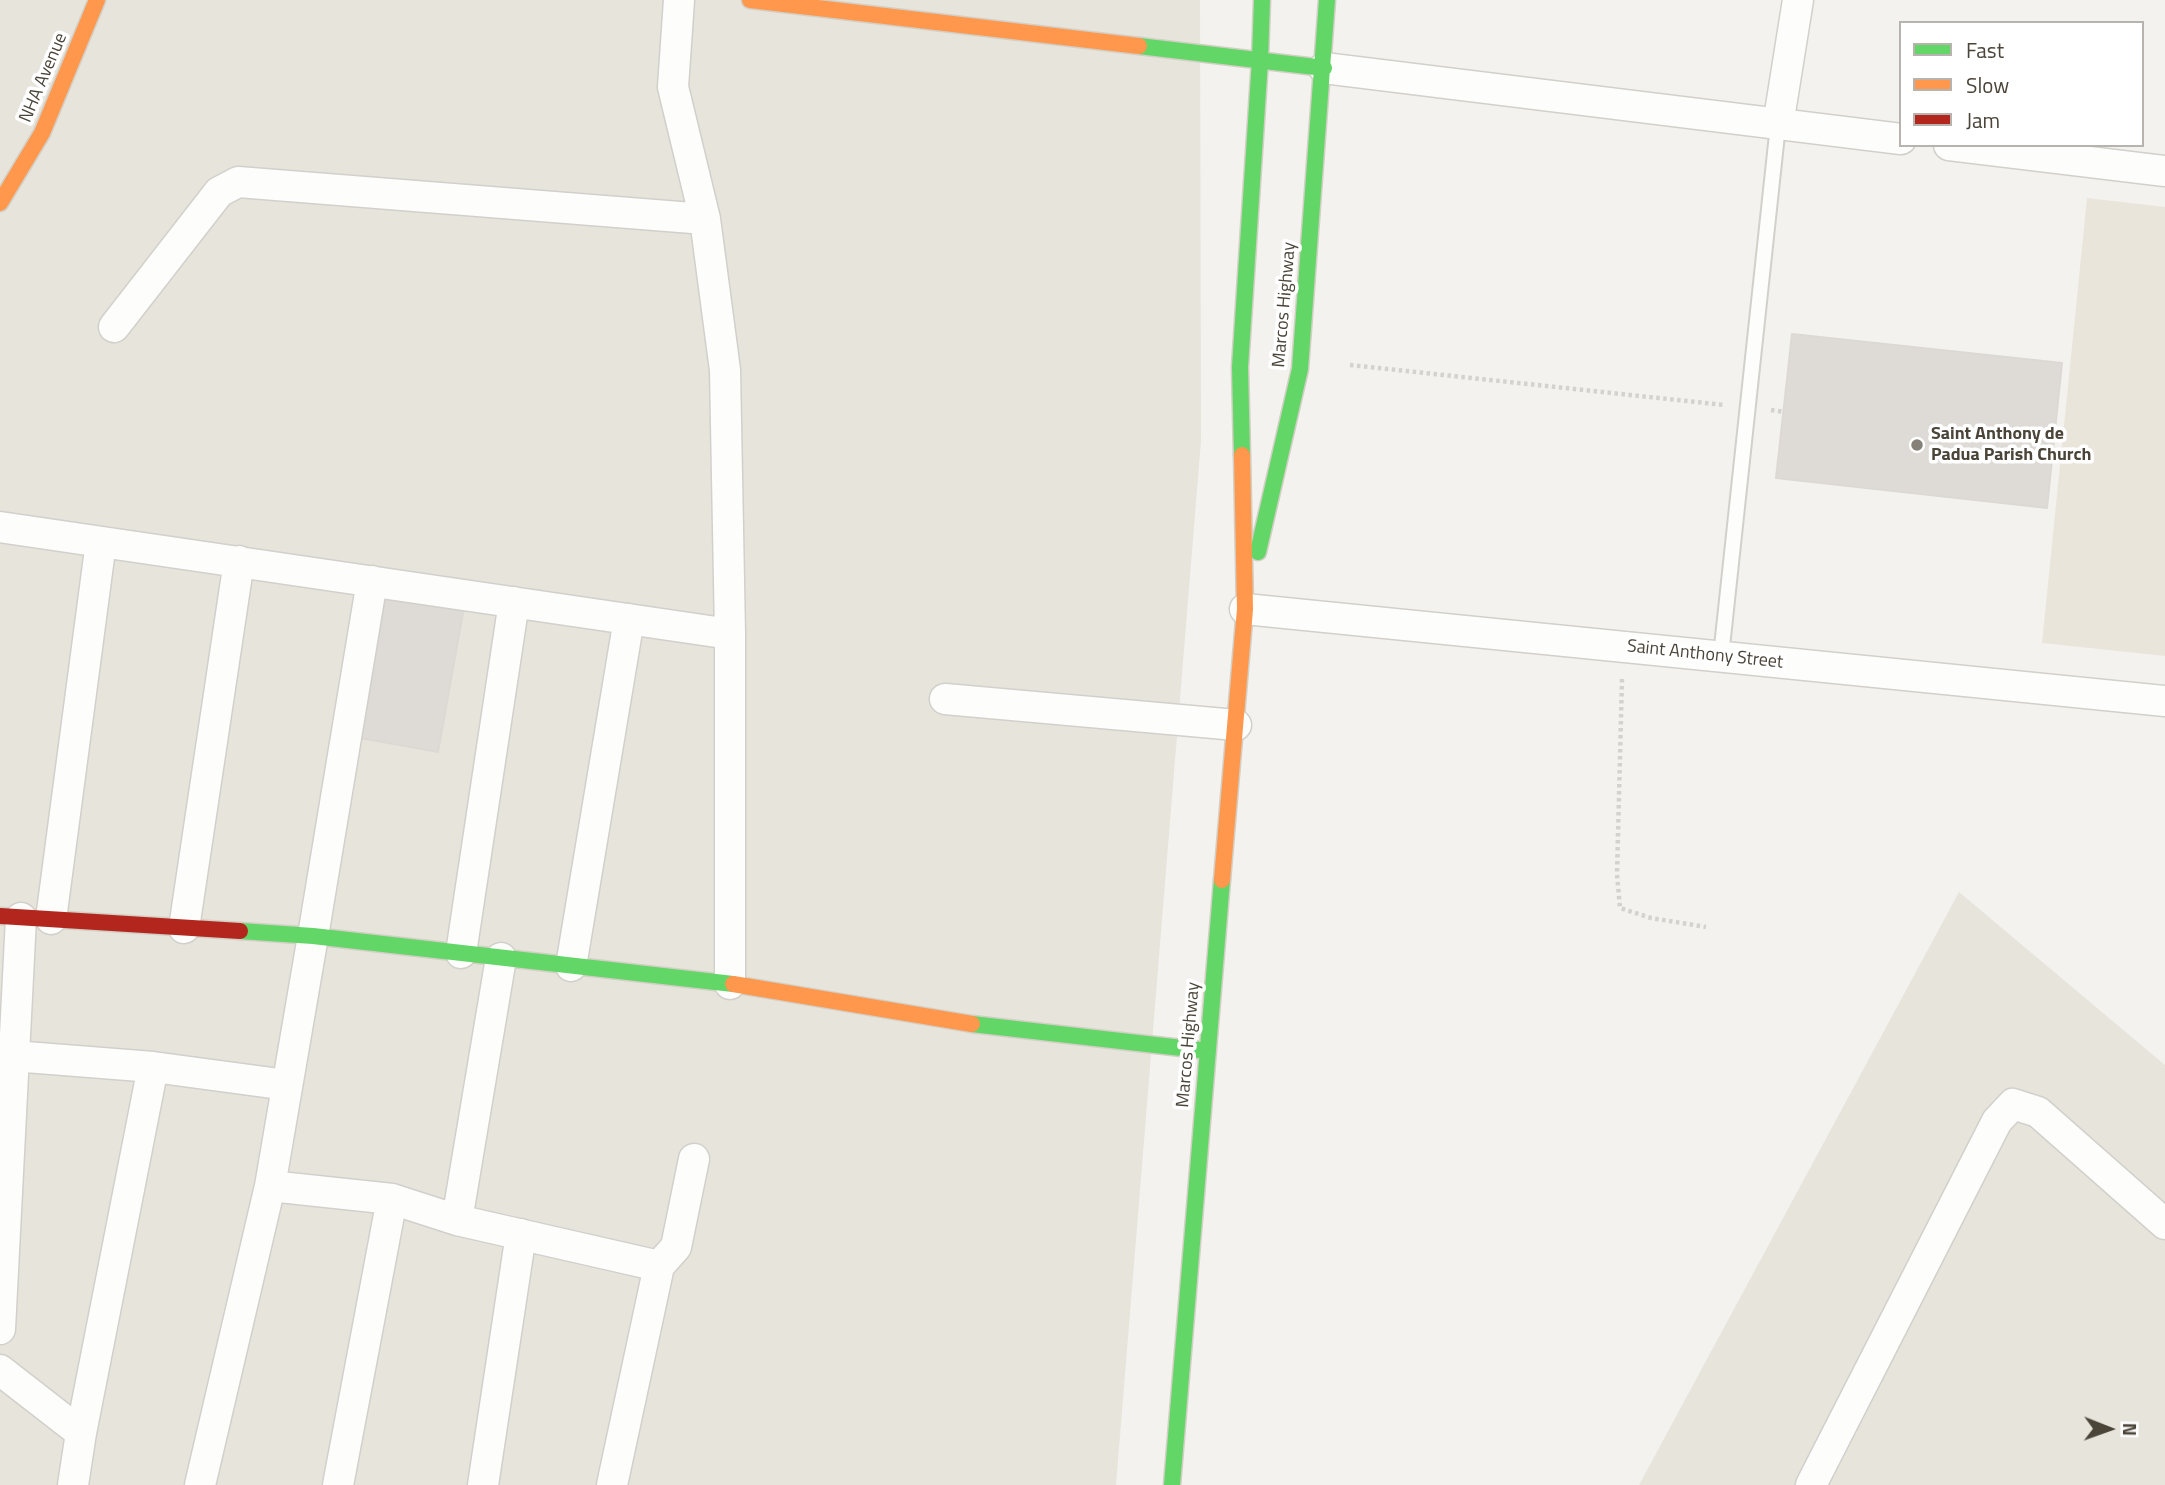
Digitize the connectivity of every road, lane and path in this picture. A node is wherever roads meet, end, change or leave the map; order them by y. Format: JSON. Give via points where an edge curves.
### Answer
{"nodes":[{"id":1,"x":97,"y":0,"type":"edge"},
{"id":2,"x":679,"y":0,"type":"edge"},
{"id":3,"x":750,"y":0,"type":"edge"},
{"id":4,"x":1262,"y":0,"type":"edge"},
{"id":5,"x":1327,"y":0,"type":"edge"},
{"id":6,"x":1798,"y":0,"type":"edge"},
{"id":7,"x":1261,"y":60,"type":"junction"},
{"id":8,"x":1324,"y":68,"type":"junction"},
{"id":9,"x":1778,"y":125,"type":"junction"},
{"id":10,"x":1899,"y":139,"type":"edge"},
{"id":11,"x":1968,"y":147,"type":"edge"},
{"id":12,"x":2163,"y":167,"type":"edge"},
{"id":13,"x":0,"y":204,"type":"edge"},
{"id":14,"x":705,"y":219,"type":"junction"},
{"id":15,"x":114,"y":327,"type":"dead end"},
{"id":16,"x":1350,"y":365,"type":"dead end"},
{"id":17,"x":1748,"y":408,"type":"junction"},
{"id":18,"x":1784,"y":412,"type":"dead end"},
{"id":19,"x":0,"y":527,"type":"edge"},
{"id":20,"x":101,"y":542,"type":"junction"},
{"id":21,"x":239,"y":561,"type":"junction"},
{"id":22,"x":372,"y":581,"type":"junction"},
{"id":23,"x":514,"y":602,"type":"junction"},
{"id":24,"x":1245,"y":609,"type":"junction"},
{"id":25,"x":629,"y":619,"type":"junction"},
{"id":26,"x":730,"y":634,"type":"junction"},
{"id":27,"x":1622,"y":646,"type":"junction"},
{"id":28,"x":1721,"y":656,"type":"junction"},
{"id":29,"x":945,"y":699,"type":"dead end"},
{"id":30,"x":2165,"y":701,"type":"edge"},
{"id":31,"x":1236,"y":725,"type":"junction"},
{"id":32,"x":10,"y":917,"type":"edge"},
{"id":33,"x":51,"y":919,"type":"junction"},
{"id":34,"x":1706,"y":926,"type":"dead end"},
{"id":35,"x":184,"y":928,"type":"junction"},
{"id":36,"x":313,"y":936,"type":"junction"},
{"id":37,"x":461,"y":953,"type":"junction"},
{"id":38,"x":501,"y":958,"type":"junction"},
{"id":39,"x":571,"y":966,"type":"junction"},
{"id":40,"x":730,"y":984,"type":"junction"},
{"id":41,"x":1208,"y":1051,"type":"junction"},
{"id":42,"x":13,"y":1056,"type":"junction"},
{"id":43,"x":153,"y":1067,"type":"junction"},
{"id":44,"x":287,"y":1085,"type":"junction"},
{"id":45,"x":694,"y":1159,"type":"dead end"},
{"id":46,"x":270,"y":1186,"type":"junction"},
{"id":47,"x":392,"y":1199,"type":"junction"},
{"id":48,"x":457,"y":1220,"type":"junction"},
{"id":49,"x":2165,"y":1224,"type":"edge"},
{"id":50,"x":520,"y":1234,"type":"junction"},
{"id":51,"x":659,"y":1266,"type":"junction"},
{"id":52,"x":0,"y":1329,"type":"edge"},
{"id":53,"x":0,"y":1370,"type":"edge"},
{"id":54,"x":81,"y":1433,"type":"junction"},
{"id":55,"x":73,"y":1485,"type":"edge"},
{"id":56,"x":200,"y":1485,"type":"edge"},
{"id":57,"x":338,"y":1485,"type":"edge"},
{"id":58,"x":483,"y":1485,"type":"edge"},
{"id":59,"x":612,"y":1485,"type":"edge"},
{"id":60,"x":1172,"y":1485,"type":"edge"},
{"id":61,"x":1811,"y":1485,"type":"edge"}],
"edges":[{"from":1,"to":13,"type":"main road","name":"NHA Avenue","via":[[43,133]]},
{"from":2,"to":14,"type":"street","via":[[673,87]]},
{"from":3,"to":7,"type":"main road"},
{"from":4,"to":7,"type":"main road","name":"Marcos Highway"},
{"from":5,"to":8,"type":"main road","name":"Marcos Highway"},
{"from":6,"to":9,"type":"street"},
{"from":7,"to":8,"type":"main road"},
{"from":7,"to":24,"type":"main road","name":"Marcos Highway","via":[[1240,368]]},
{"from":8,"to":9,"type":"street"},
{"from":8,"to":24,"type":"main road","name":"Marcos Highway","via":[[1300,369]]},
{"from":9,"to":10,"type":"street"},
{"from":9,"to":17,"type":"lane"},
{"from":11,"to":12,"type":"street"},
{"from":14,"to":15,"type":"street","via":[[238,182],[219,192]]},
{"from":14,"to":26,"type":"street","via":[[725,370]]},
{"from":16,"to":17,"type":"path"},
{"from":17,"to":18,"type":"path"},
{"from":17,"to":28,"type":"lane"},
{"from":19,"to":20,"type":"street"},
{"from":20,"to":21,"type":"street"},
{"from":20,"to":33,"type":"street"},
{"from":21,"to":22,"type":"street"},
{"from":21,"to":35,"type":"street"},
{"from":22,"to":23,"type":"street"},
{"from":22,"to":36,"type":"street"},
{"from":23,"to":25,"type":"street"},
{"from":23,"to":37,"type":"street"},
{"from":24,"to":27,"type":"street","name":"Saint Anthony Street"},
{"from":24,"to":31,"type":"main road","name":"Marcos Highway"},
{"from":25,"to":26,"type":"street"},
{"from":25,"to":39,"type":"street"},
{"from":26,"to":40,"type":"street"},
{"from":27,"to":28,"type":"street","name":"Saint Anthony Street"},
{"from":27,"to":34,"type":"path","via":[[1620,908]]},
{"from":28,"to":30,"type":"street","name":"Saint Anthony Street"},
{"from":29,"to":31,"type":"street"},
{"from":31,"to":41,"type":"main road","name":"Marcos Highway"},
{"from":32,"to":33,"type":"main road"},
{"from":32,"to":42,"type":"street"},
{"from":33,"to":35,"type":"main road"},
{"from":35,"to":36,"type":"main road"},
{"from":36,"to":37,"type":"main road"},
{"from":36,"to":44,"type":"street"},
{"from":37,"to":38,"type":"main road"},
{"from":38,"to":39,"type":"main road"},
{"from":38,"to":48,"type":"street"},
{"from":39,"to":40,"type":"main road"},
{"from":40,"to":41,"type":"main road","via":[[944,1021]]},
{"from":41,"to":60,"type":"main road","name":"Marcos Highway"},
{"from":42,"to":43,"type":"street"},
{"from":42,"to":52,"type":"street"},
{"from":43,"to":44,"type":"street"},
{"from":43,"to":54,"type":"street"},
{"from":44,"to":46,"type":"street"},
{"from":45,"to":51,"type":"street","via":[[676,1247]]},
{"from":46,"to":47,"type":"street"},
{"from":46,"to":56,"type":"street"},
{"from":47,"to":48,"type":"street"},
{"from":47,"to":57,"type":"street"},
{"from":48,"to":50,"type":"street"},
{"from":49,"to":61,"type":"street","via":[[2038,1112],[2013,1104],[1997,1121]]},
{"from":50,"to":51,"type":"street"},
{"from":50,"to":58,"type":"street"},
{"from":51,"to":59,"type":"street"},
{"from":53,"to":54,"type":"street"},
{"from":54,"to":55,"type":"street"}]}
